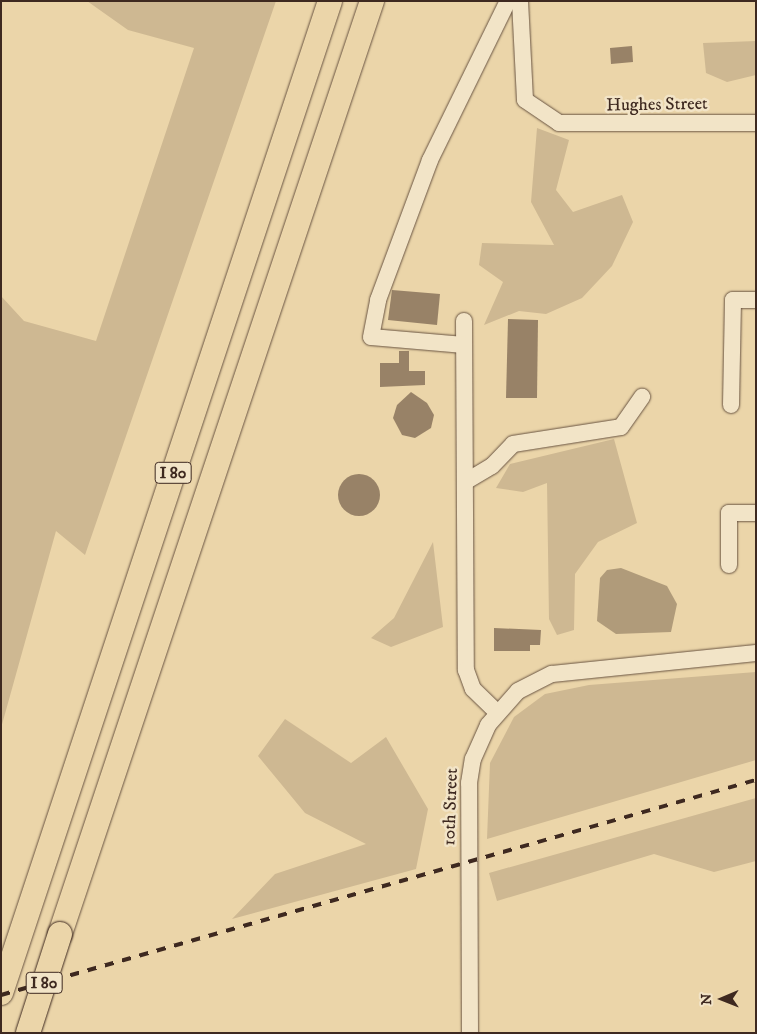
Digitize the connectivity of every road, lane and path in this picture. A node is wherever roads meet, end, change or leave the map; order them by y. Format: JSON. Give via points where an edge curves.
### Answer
{"nodes":[{"id":1,"x":330,"y":1,"type":"edge"},
{"id":2,"x":372,"y":1,"type":"edge"},
{"id":3,"x":508,"y":1,"type":"edge"},
{"id":4,"x":520,"y":1,"type":"edge"},
{"id":5,"x":756,"y":123,"type":"edge"},
{"id":6,"x":756,"y":300,"type":"edge"},
{"id":7,"x":464,"y":321,"type":"dead end"},
{"id":8,"x":464,"y":345,"type":"junction"},
{"id":9,"x":642,"y":396,"type":"dead end"},
{"id":10,"x":731,"y":405,"type":"dead end"},
{"id":11,"x":465,"y":482,"type":"junction"},
{"id":12,"x":756,"y":513,"type":"edge"},
{"id":13,"x":730,"y":565,"type":"dead end"},
{"id":14,"x":756,"y":653,"type":"edge"},
{"id":15,"x":497,"y":712,"type":"junction"},
{"id":16,"x":1,"y":993,"type":"edge"},
{"id":17,"x":28,"y":1033,"type":"edge"},
{"id":18,"x":470,"y":1033,"type":"edge"}],
"edges":[{"from":1,"to":16,"type":"highway","number":"I 80"},
{"from":2,"to":17,"type":"highway","number":"I 80","bridge":true},
{"from":3,"to":8,"type":"street","via":[[430,160],[378,300],[371,336]]},
{"from":4,"to":5,"type":"street","name":"Hughes Street","via":[[525,100],[559,123]]},
{"from":6,"to":10,"type":"street","via":[[733,300]]},
{"from":7,"to":8,"type":"street"},
{"from":8,"to":11,"type":"street"},
{"from":9,"to":11,"type":"street","via":[[621,427],[513,444],[492,466]]},
{"from":11,"to":15,"type":"street","via":[[466,670],[472,689]]},
{"from":12,"to":13,"type":"street","via":[[729,513]]},
{"from":14,"to":15,"type":"street","name":"10th Street","via":[[576,669],[532,683]]},
{"from":15,"to":18,"type":"street","name":"10th Street","via":[[480,738],[469,783]]}]}
